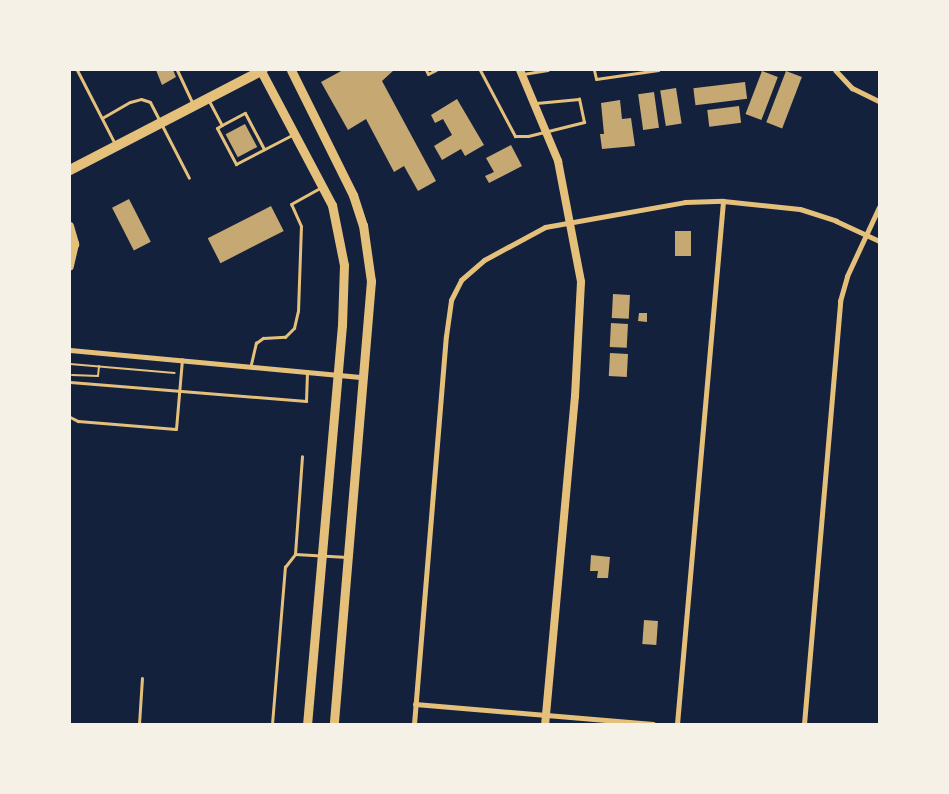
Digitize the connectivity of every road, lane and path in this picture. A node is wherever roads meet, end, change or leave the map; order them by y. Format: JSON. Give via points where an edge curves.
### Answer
{"nodes":[{"id":1,"x":77,"y":70,"type":"edge"},
{"id":2,"x":177,"y":70,"type":"edge"},
{"id":3,"x":291,"y":70,"type":"edge"},
{"id":4,"x":426,"y":70,"type":"edge"},
{"id":5,"x":436,"y":70,"type":"edge"},
{"id":6,"x":546,"y":70,"type":"edge"},
{"id":7,"x":594,"y":70,"type":"edge"},
{"id":8,"x":658,"y":70,"type":"edge"},
{"id":9,"x":835,"y":70,"type":"edge"},
{"id":10,"x":262,"y":71,"type":"edge"},
{"id":11,"x":482,"y":71,"type":"edge"},
{"id":12,"x":522,"y":72,"type":"edge"},
{"id":13,"x":209,"y":100,"type":"junction"},
{"id":14,"x":879,"y":101,"type":"edge"},
{"id":15,"x":536,"y":103,"type":"junction"},
{"id":16,"x":194,"y":108,"type":"junction"},
{"id":17,"x":102,"y":118,"type":"junction"},
{"id":18,"x":162,"y":124,"type":"junction"},
{"id":19,"x":222,"y":125,"type":"junction"},
{"id":20,"x":548,"y":131,"type":"junction"},
{"id":21,"x":295,"y":133,"type":"junction"},
{"id":22,"x":117,"y":146,"type":"junction"},
{"id":23,"x":264,"y":149,"type":"junction"},
{"id":24,"x":70,"y":170,"type":"edge"},
{"id":25,"x":189,"y":178,"type":"dead end"},
{"id":26,"x":322,"y":186,"type":"junction"},
{"id":27,"x":723,"y":201,"type":"junction"},
{"id":28,"x":879,"y":207,"type":"edge"},
{"id":29,"x":571,"y":220,"type":"junction"},
{"id":30,"x":70,"y":226,"type":"edge"},
{"id":31,"x":866,"y":235,"type":"junction"},
{"id":32,"x":879,"y":241,"type":"edge"},
{"id":33,"x":70,"y":266,"type":"edge"},
{"id":34,"x":70,"y":350,"type":"edge"},
{"id":35,"x":182,"y":359,"type":"junction"},
{"id":36,"x":70,"y":364,"type":"edge"},
{"id":37,"x":251,"y":364,"type":"junction"},
{"id":38,"x":99,"y":366,"type":"junction"},
{"id":39,"x":308,"y":370,"type":"junction"},
{"id":40,"x":181,"y":373,"type":"junction"},
{"id":41,"x":337,"y":375,"type":"junction"},
{"id":42,"x":70,"y":376,"type":"edge"},
{"id":43,"x":365,"y":377,"type":"junction"},
{"id":44,"x":70,"y":382,"type":"edge"},
{"id":45,"x":179,"y":391,"type":"junction"},
{"id":46,"x":70,"y":417,"type":"edge"},
{"id":47,"x":302,"y":456,"type":"dead end"},
{"id":48,"x":295,"y":554,"type":"junction"},
{"id":49,"x":322,"y":555,"type":"junction"},
{"id":50,"x":349,"y":558,"type":"junction"},
{"id":51,"x":142,"y":678,"type":"dead end"},
{"id":52,"x":415,"y":704,"type":"junction"},
{"id":53,"x":546,"y":714,"type":"junction"},
{"id":54,"x":139,"y":724,"type":"edge"},
{"id":55,"x":272,"y":724,"type":"edge"},
{"id":56,"x":307,"y":724,"type":"edge"},
{"id":57,"x":334,"y":724,"type":"edge"},
{"id":58,"x":414,"y":724,"type":"edge"},
{"id":59,"x":545,"y":724,"type":"edge"},
{"id":60,"x":653,"y":724,"type":"edge"},
{"id":61,"x":677,"y":724,"type":"edge"},
{"id":62,"x":804,"y":724,"type":"edge"}],
"edges":[{"from":1,"to":17,"type":"lane"},
{"from":2,"to":16,"type":"lane"},
{"from":3,"to":43,"type":"main road","via":[[337,158],[363,224],[371,281]]},
{"from":4,"to":5,"type":"lane","via":[[428,74]]},
{"from":6,"to":12,"type":"lane"},
{"from":7,"to":8,"type":"lane","via":[[596,79]]},
{"from":9,"to":14,"type":"street","via":[[852,88]]},
{"from":10,"to":13,"type":"main road"},
{"from":10,"to":21,"type":"main road"},
{"from":11,"to":20,"type":"lane","via":[[515,136]]},
{"from":12,"to":15,"type":"street"},
{"from":13,"to":16,"type":"main road"},
{"from":13,"to":19,"type":"lane"},
{"from":15,"to":20,"type":"street"},
{"from":15,"to":20,"type":"lane","via":[[578,99],[584,122]]},
{"from":16,"to":18,"type":"main road"},
{"from":17,"to":18,"type":"lane","via":[[141,99],[154,106]]},
{"from":17,"to":22,"type":"lane"},
{"from":18,"to":22,"type":"main road"},
{"from":18,"to":25,"type":"lane"},
{"from":19,"to":23,"type":"lane","via":[[245,113]]},
{"from":19,"to":23,"type":"lane","via":[[217,128],[236,164]]},
{"from":20,"to":29,"type":"street"},
{"from":21,"to":23,"type":"lane"},
{"from":21,"to":26,"type":"main road"},
{"from":22,"to":24,"type":"main road"},
{"from":26,"to":37,"type":"lane","via":[[291,204],[300,226],[298,312],[294,328],[285,337],[256,342]]},
{"from":26,"to":41,"type":"main road","via":[[334,214],[344,265]]},
{"from":27,"to":29,"type":"street","via":[[685,202]]},
{"from":27,"to":31,"type":"street","via":[[800,209]]},
{"from":27,"to":61,"type":"street"},
{"from":28,"to":31,"type":"street"},
{"from":29,"to":52,"type":"street","via":[[545,227],[484,260],[461,280],[451,300]]},
{"from":29,"to":53,"type":"street","via":[[578,252],[582,307]]},
{"from":30,"to":33,"type":"street","via":[[75,244]]},
{"from":31,"to":32,"type":"street"},
{"from":31,"to":62,"type":"street","via":[[847,276],[840,301]]},
{"from":34,"to":35,"type":"street"},
{"from":35,"to":37,"type":"street"},
{"from":35,"to":40,"type":"lane"},
{"from":36,"to":38,"type":"path"},
{"from":37,"to":39,"type":"street"},
{"from":38,"to":40,"type":"path"},
{"from":38,"to":42,"type":"path","via":[[98,376],[85,373]]},
{"from":39,"to":41,"type":"street"},
{"from":39,"to":45,"type":"lane","via":[[306,402]]},
{"from":40,"to":45,"type":"lane"},
{"from":41,"to":43,"type":"street"},
{"from":41,"to":49,"type":"main road"},
{"from":43,"to":50,"type":"main road"},
{"from":44,"to":45,"type":"lane"},
{"from":45,"to":46,"type":"lane","via":[[176,428],[78,421]]},
{"from":47,"to":48,"type":"lane"},
{"from":48,"to":49,"type":"lane"},
{"from":48,"to":55,"type":"lane","via":[[285,567]]},
{"from":49,"to":50,"type":"lane"},
{"from":49,"to":56,"type":"main road"},
{"from":50,"to":57,"type":"main road"},
{"from":51,"to":54,"type":"lane"},
{"from":52,"to":53,"type":"street"},
{"from":52,"to":58,"type":"street"},
{"from":53,"to":59,"type":"street"},
{"from":53,"to":60,"type":"street"}]}
